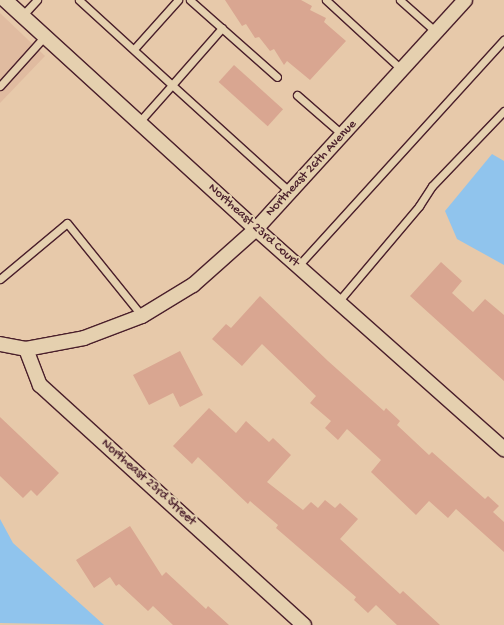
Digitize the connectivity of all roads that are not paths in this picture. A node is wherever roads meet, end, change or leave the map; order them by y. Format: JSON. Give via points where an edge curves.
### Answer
{"nodes":[{"id":1,"x":5,"y":0,"type":"edge"},
{"id":2,"x":37,"y":0,"type":"edge"},
{"id":3,"x":79,"y":0,"type":"edge"},
{"id":4,"x":178,"y":0,"type":"edge"},
{"id":5,"x":190,"y":0,"type":"edge"},
{"id":6,"x":326,"y":0,"type":"edge"},
{"id":7,"x":400,"y":0,"type":"edge"},
{"id":8,"x":461,"y":1,"type":"edge"},
{"id":9,"x":22,"y":16,"type":"junction"},
{"id":10,"x":222,"y":28,"type":"junction"},
{"id":11,"x":436,"y":32,"type":"junction"},
{"id":12,"x":45,"y":36,"type":"junction"},
{"id":13,"x":504,"y":40,"type":"edge"},
{"id":14,"x":134,"y":49,"type":"junction"},
{"id":15,"x":402,"y":70,"type":"junction"},
{"id":16,"x":277,"y":77,"type":"dead end"},
{"id":17,"x":2,"y":81,"type":"edge"},
{"id":18,"x":172,"y":85,"type":"junction"},
{"id":19,"x":297,"y":95,"type":"dead end"},
{"id":20,"x":504,"y":111,"type":"edge"},
{"id":21,"x":139,"y":122,"type":"junction"},
{"id":22,"x":343,"y":135,"type":"junction"},
{"id":23,"x":290,"y":192,"type":"junction"},
{"id":24,"x":256,"y":229,"type":"junction"},
{"id":25,"x":298,"y":266,"type":"junction"},
{"id":26,"x":0,"y":279,"type":"edge"},
{"id":27,"x":338,"y":302,"type":"junction"},
{"id":28,"x":142,"y":316,"type":"junction"},
{"id":29,"x":0,"y":344,"type":"edge"},
{"id":30,"x":26,"y":349,"type":"junction"},
{"id":31,"x":504,"y":449,"type":"edge"},
{"id":32,"x":304,"y":625,"type":"edge"}],
"edges":[{"from":1,"to":9,"type":"street","name":"Northeast 23rd Court"},
{"from":2,"to":9,"type":"lane"},
{"from":3,"to":14,"type":"lane"},
{"from":4,"to":14,"type":"lane"},
{"from":5,"to":10,"type":"lane"},
{"from":6,"to":15,"type":"lane"},
{"from":7,"to":11,"type":"lane"},
{"from":8,"to":11,"type":"street","name":"Northeast 26th Avenue"},
{"from":9,"to":12,"type":"street","name":"Northeast 23rd Court"},
{"from":10,"to":16,"type":"lane"},
{"from":10,"to":18,"type":"lane"},
{"from":11,"to":15,"type":"street","name":"Northeast 26th Avenue"},
{"from":12,"to":17,"type":"lane"},
{"from":12,"to":21,"type":"street","name":"Northeast 23rd Court"},
{"from":13,"to":25,"type":"lane"},
{"from":14,"to":18,"type":"lane"},
{"from":15,"to":22,"type":"street","name":"Northeast 26th Avenue"},
{"from":18,"to":21,"type":"lane"},
{"from":18,"to":23,"type":"lane"},
{"from":19,"to":22,"type":"lane"},
{"from":20,"to":27,"type":"lane","via":[[432,186],[419,206]]},
{"from":21,"to":24,"type":"street","name":"Northeast 23rd Court"},
{"from":22,"to":23,"type":"street","name":"Northeast 26th Avenue"},
{"from":23,"to":24,"type":"street","name":"Northeast 26th Avenue"},
{"from":24,"to":25,"type":"street","name":"Northeast 23rd Court"},
{"from":24,"to":28,"type":"street","name":"Northeast 26th Avenue","via":[[193,285]]},
{"from":25,"to":27,"type":"street","name":"Northeast 23rd Court"},
{"from":26,"to":28,"type":"lane","via":[[67,223]]},
{"from":27,"to":31,"type":"street","name":"Northeast 23rd Court"},
{"from":28,"to":30,"type":"street","name":"Northeast 26th Avenue","via":[[84,338]]},
{"from":29,"to":30,"type":"street"},
{"from":30,"to":32,"type":"street","name":"Northeast 23rd Street","via":[[40,385]]}]}
